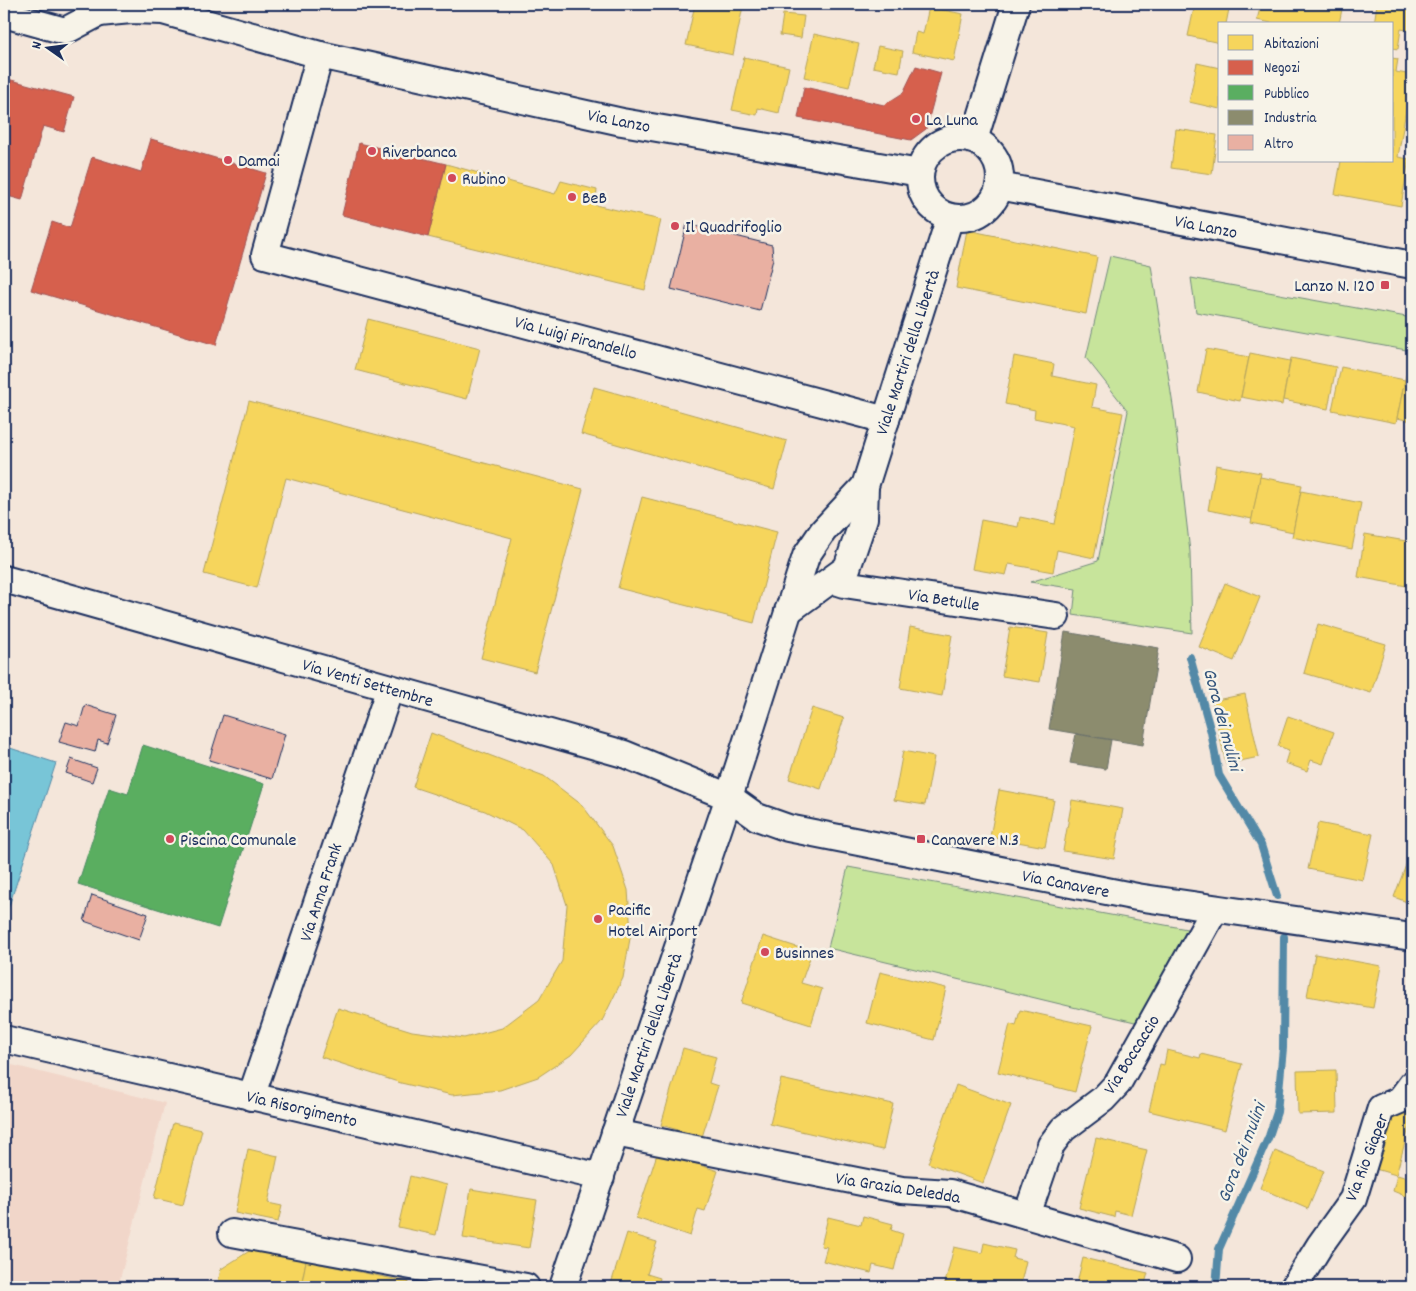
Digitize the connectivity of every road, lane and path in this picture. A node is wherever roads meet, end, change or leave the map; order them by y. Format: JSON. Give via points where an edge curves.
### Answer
{"nodes":[{"id":1,"x":1016,"y":4,"type":"edge"},
{"id":2,"x":4,"y":7,"type":"edge"},
{"id":3,"x":100,"y":7,"type":"edge"},
{"id":4,"x":159,"y":8,"type":"edge"},
{"id":5,"x":4,"y":14,"type":"edge"},
{"id":6,"x":320,"y":56,"type":"junction"},
{"id":7,"x":974,"y":140,"type":"junction"},
{"id":8,"x":920,"y":174,"type":"junction"},
{"id":9,"x":999,"y":186,"type":"junction"},
{"id":10,"x":950,"y":217,"type":"junction"},
{"id":11,"x":1412,"y":265,"type":"edge"},
{"id":12,"x":886,"y":420,"type":"junction"},
{"id":13,"x":864,"y":486,"type":"junction"},
{"id":14,"x":4,"y":579,"type":"edge"},
{"id":15,"x":832,"y":580,"type":"junction"},
{"id":16,"x":788,"y":611,"type":"junction"},
{"id":17,"x":1056,"y":616,"type":"dead end"},
{"id":18,"x":390,"y":688,"type":"junction"},
{"id":19,"x":729,"y":797,"type":"junction"},
{"id":20,"x":1215,"y":909,"type":"junction"},
{"id":21,"x":1412,"y":937,"type":"edge"},
{"id":22,"x":4,"y":1039,"type":"edge"},
{"id":23,"x":1412,"y":1084,"type":"edge"},
{"id":24,"x":251,"y":1096,"type":"junction"},
{"id":25,"x":615,"y":1133,"type":"junction"},
{"id":26,"x":601,"y":1177,"type":"junction"},
{"id":27,"x":1027,"y":1215,"type":"junction"},
{"id":28,"x":232,"y":1233,"type":"dead end"},
{"id":29,"x":1177,"y":1259,"type":"dead end"},
{"id":30,"x":526,"y":1287,"type":"edge"},
{"id":31,"x":563,"y":1287,"type":"edge"},
{"id":32,"x":1294,"y":1287,"type":"edge"}],
"edges":[{"from":1,"to":7,"type":"street"},
{"from":2,"to":3,"type":"street","via":[[51,20],[76,17]]},
{"from":3,"to":4,"type":"street","name":"Via Lanzo"},
{"from":3,"to":5,"type":"street","via":[[65,31]]},
{"from":4,"to":6,"type":"street","name":"Via Lanzo"},
{"from":6,"to":8,"type":"street","name":"Via Lanzo","via":[[622,122]]},
{"from":6,"to":12,"type":"street","name":"Via Luigi Pirandello","via":[[265,255]]},
{"from":7,"to":8,"type":"street","via":[[962,137],[938,143],[923,162]]},
{"from":7,"to":9,"type":"street","via":[[995,158]]},
{"from":8,"to":10,"type":"street","via":[[920,185],[927,200],[939,212]]},
{"from":9,"to":10,"type":"street","via":[[992,201],[981,212],[966,218]]},
{"from":9,"to":11,"type":"street","name":"Via Lanzo"},
{"from":10,"to":12,"type":"street","name":"Viale Martiri della Libertà"},
{"from":12,"to":13,"type":"street","name":"Viale Martiri della Libertà"},
{"from":13,"to":15,"type":"street","name":"Viale Martiri della Libertà","via":[[864,518],[847,568]]},
{"from":13,"to":16,"type":"street","name":"Viale Martiri della Libertà","via":[[823,531],[806,556]]},
{"from":14,"to":18,"type":"street","name":"Via Venti Settembre"},
{"from":15,"to":16,"type":"street","name":"Viale Martiri della Libertà"},
{"from":15,"to":17,"type":"street","name":"Via Betulle"},
{"from":16,"to":19,"type":"street","name":"Viale Martiri della Libertà"},
{"from":18,"to":19,"type":"street","name":"Via Venti Settembre","via":[[624,754]]},
{"from":18,"to":24,"type":"street","name":"Via Anna Frank"},
{"from":19,"to":20,"type":"street","name":"Via Canavere","via":[[757,817],[788,828],[1137,897]]},
{"from":19,"to":25,"type":"street","name":"Viale Martiri della Libertà"},
{"from":20,"to":21,"type":"street","name":"Via Canavere"},
{"from":20,"to":27,"type":"street","name":"Via Boccaccio","via":[[1118,1083],[1103,1099],[1063,1128],[1051,1145]]},
{"from":22,"to":24,"type":"street","name":"Via Risorgimento"},
{"from":23,"to":32,"type":"street","name":"Via Rio Giaper","via":[[1400,1100],[1381,1108],[1353,1199]]},
{"from":24,"to":26,"type":"street","name":"Via Risorgimento"},
{"from":25,"to":26,"type":"street","name":"Viale Martiri della Libertà"},
{"from":25,"to":27,"type":"street","name":"Via Grazia Deledda","via":[[902,1190],[950,1193]]},
{"from":26,"to":31,"type":"street","name":"Viale Martiri della Libertà"},
{"from":27,"to":29,"type":"street","name":"Via Grazia Deledda"},
{"from":28,"to":30,"type":"street"}]}
